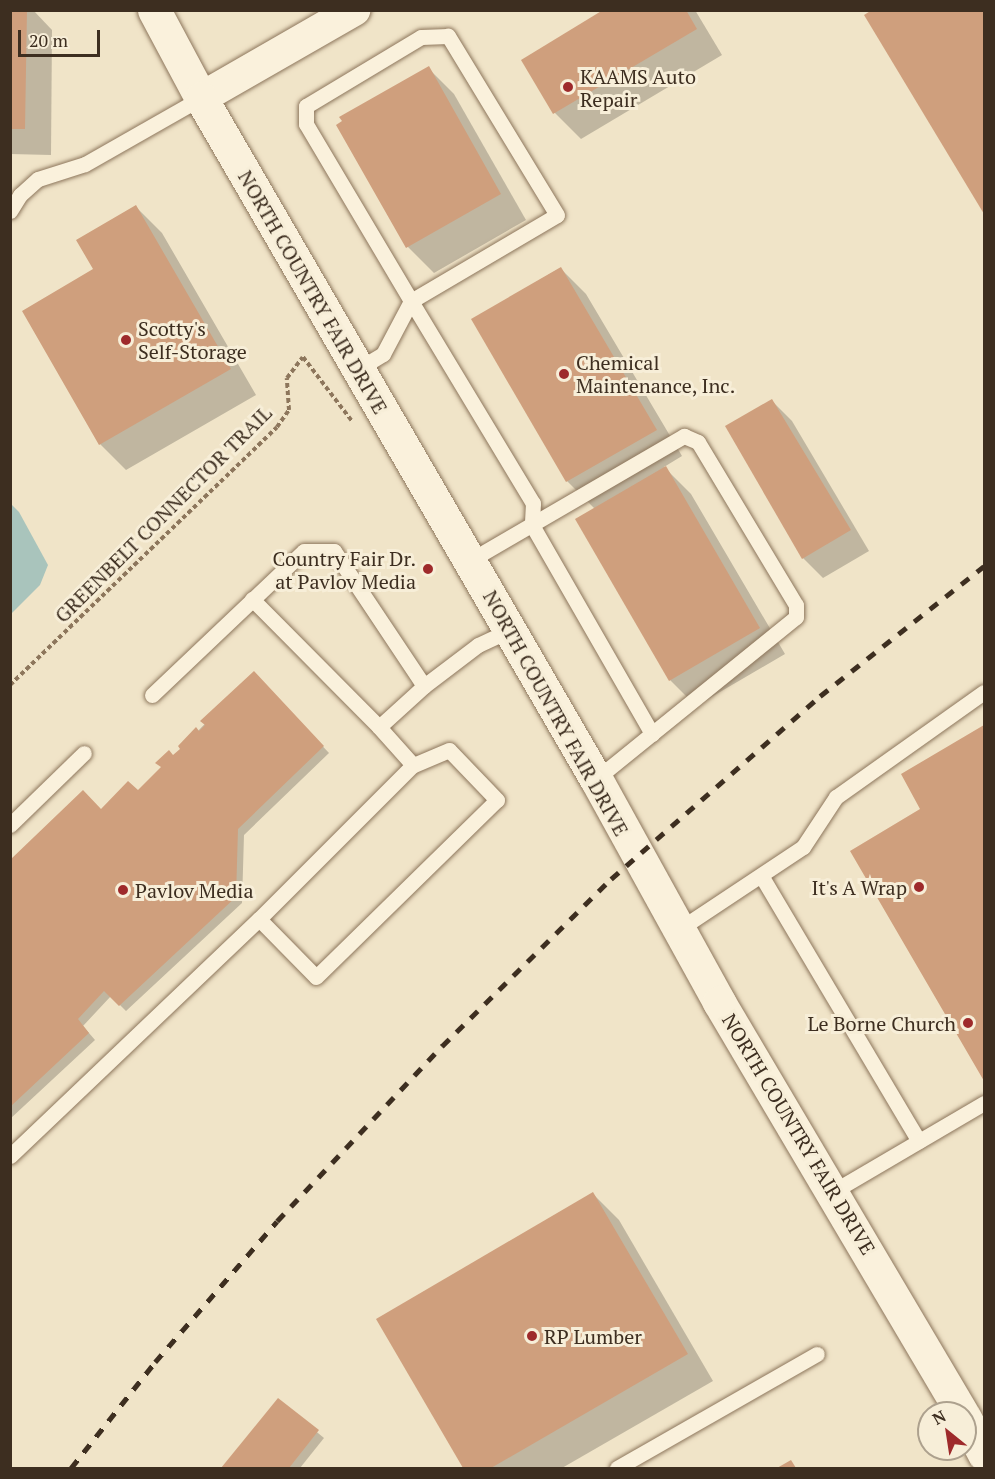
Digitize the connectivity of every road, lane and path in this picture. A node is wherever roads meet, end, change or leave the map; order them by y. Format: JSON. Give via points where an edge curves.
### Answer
{"nodes":[{"id":1,"x":154,"y":10,"type":"edge"},
{"id":2,"x":354,"y":10,"type":"edge"},
{"id":3,"x":201,"y":98,"type":"junction"},
{"id":4,"x":10,"y":211,"type":"edge"},
{"id":5,"x":411,"y":301,"type":"junction"},
{"id":6,"x":358,"y":369,"type":"junction"},
{"id":7,"x":379,"y":405,"type":"junction"},
{"id":8,"x":532,"y":525,"type":"junction"},
{"id":9,"x":470,"y":561,"type":"junction"},
{"id":10,"x":252,"y":599,"type":"junction"},
{"id":11,"x":510,"y":630,"type":"junction"},
{"id":12,"x":10,"y":685,"type":"edge"},
{"id":13,"x":424,"y":686,"type":"junction"},
{"id":14,"x":984,"y":692,"type":"edge"},
{"id":15,"x":152,"y":695,"type":"dead end"},
{"id":16,"x":379,"y":727,"type":"junction"},
{"id":17,"x":652,"y":734,"type":"junction"},
{"id":18,"x":84,"y":753,"type":"dead end"},
{"id":19,"x":413,"y":765,"type":"junction"},
{"id":20,"x":596,"y":778,"type":"junction"},
{"id":21,"x":10,"y":825,"type":"edge"},
{"id":22,"x":762,"y":877,"type":"junction"},
{"id":23,"x":259,"y":919,"type":"junction"},
{"id":24,"x":678,"y":930,"type":"junction"},
{"id":25,"x":984,"y":1103,"type":"edge"},
{"id":26,"x":919,"y":1141,"type":"junction"},
{"id":27,"x":10,"y":1156,"type":"edge"},
{"id":28,"x":834,"y":1191,"type":"junction"},
{"id":29,"x":817,"y":1354,"type":"dead end"},
{"id":30,"x":955,"y":1401,"type":"edge"},
{"id":31,"x":617,"y":1468,"type":"edge"}],
"edges":[{"from":1,"to":3,"type":"street","name":"NORTH COUNTRY FAIR DRIVE"},
{"from":2,"to":3,"type":"street"},
{"from":3,"to":4,"type":"lane","via":[[85,164],[38,179],[20,195]]},
{"from":3,"to":6,"type":"street","name":"NORTH COUNTRY FAIR DRIVE"},
{"from":5,"to":5,"type":"lane","via":[[306,124],[306,106],[421,37],[448,36],[557,215]]},
{"from":5,"to":6,"type":"lane","via":[[383,354]]},
{"from":5,"to":8,"type":"lane","via":[[532,503]]},
{"from":6,"to":7,"type":"street","name":"NORTH COUNTRY FAIR DRIVE"},
{"from":7,"to":9,"type":"street","name":"NORTH COUNTRY FAIR DRIVE"},
{"from":7,"to":12,"type":"path","name":"GREENBELT CONNECTOR TRAIL","via":[[351,422],[303,357],[287,378],[289,411],[277,427]]},
{"from":8,"to":9,"type":"lane"},
{"from":8,"to":17,"type":"lane"},
{"from":8,"to":17,"type":"lane","via":[[684,436],[698,442],[796,605],[796,617]]},
{"from":9,"to":11,"type":"street","name":"NORTH COUNTRY FAIR DRIVE"},
{"from":10,"to":13,"type":"lane","via":[[304,551],[334,551]]},
{"from":10,"to":15,"type":"lane"},
{"from":10,"to":16,"type":"lane"},
{"from":11,"to":13,"type":"lane","via":[[478,645]]},
{"from":11,"to":20,"type":"street","name":"NORTH COUNTRY FAIR DRIVE"},
{"from":13,"to":16,"type":"lane"},
{"from":14,"to":22,"type":"lane","via":[[836,797],[802,847]]},
{"from":16,"to":19,"type":"lane"},
{"from":17,"to":20,"type":"lane"},
{"from":18,"to":21,"type":"lane"},
{"from":19,"to":23,"type":"lane"},
{"from":19,"to":23,"type":"lane","via":[[449,750],[497,800],[316,977]]},
{"from":20,"to":24,"type":"street","name":"NORTH COUNTRY FAIR DRIVE"},
{"from":22,"to":24,"type":"lane"},
{"from":22,"to":26,"type":"lane"},
{"from":23,"to":27,"type":"lane"},
{"from":24,"to":28,"type":"street","name":"NORTH COUNTRY FAIR DRIVE"},
{"from":25,"to":26,"type":"lane"},
{"from":26,"to":28,"type":"lane"},
{"from":28,"to":30,"type":"street","name":"NORTH COUNTRY FAIR DRIVE"},
{"from":29,"to":31,"type":"lane"}]}
